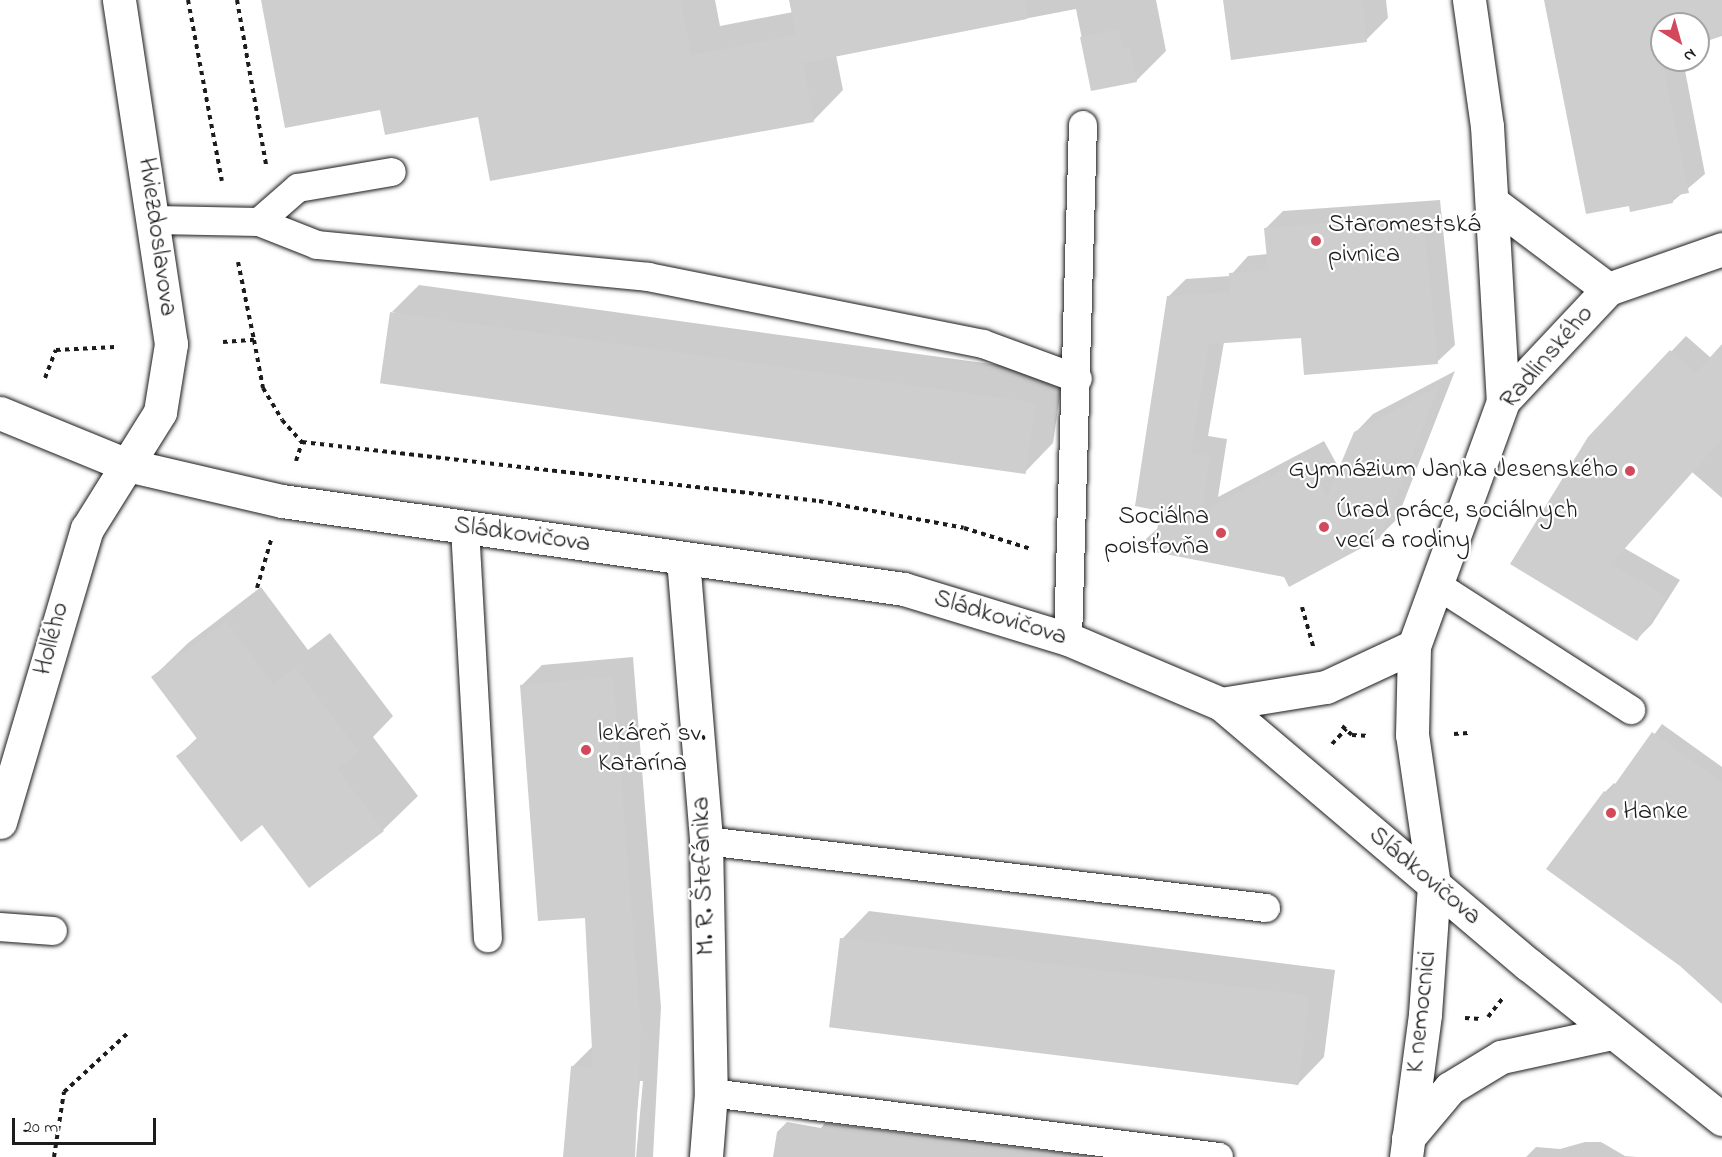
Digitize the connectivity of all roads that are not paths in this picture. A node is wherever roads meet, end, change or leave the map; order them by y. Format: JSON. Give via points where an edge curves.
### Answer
{"nodes":[{"id":1,"x":119,"y":0,"type":"edge"},
{"id":2,"x":1469,"y":0,"type":"edge"},
{"id":3,"x":1083,"y":125,"type":"dead end"},
{"id":4,"x":392,"y":172,"type":"dead end"},
{"id":5,"x":1492,"y":202,"type":"junction"},
{"id":6,"x":154,"y":220,"type":"junction"},
{"id":7,"x":259,"y":222,"type":"junction"},
{"id":8,"x":1722,"y":249,"type":"edge"},
{"id":9,"x":1608,"y":290,"type":"junction"},
{"id":10,"x":1078,"y":379,"type":"junction"},
{"id":11,"x":1503,"y":401,"type":"junction"},
{"id":12,"x":0,"y":413,"type":"edge"},
{"id":13,"x":127,"y":465,"type":"junction"},
{"id":14,"x":465,"y":528,"type":"junction"},
{"id":15,"x":683,"y":559,"type":"junction"},
{"id":16,"x":1437,"y":585,"type":"junction"},
{"id":17,"x":1068,"y":639,"type":"junction"},
{"id":18,"x":1414,"y":646,"type":"junction"},
{"id":19,"x":1221,"y":704,"type":"junction"},
{"id":20,"x":1631,"y":710,"type":"dead end"},
{"id":21,"x":0,"y":822,"type":"edge"},
{"id":22,"x":706,"y":841,"type":"junction"},
{"id":23,"x":1434,"y":885,"type":"junction"},
{"id":24,"x":1266,"y":908,"type":"dead end"},
{"id":25,"x":0,"y":927,"type":"edge"},
{"id":26,"x":53,"y":931,"type":"dead end"},
{"id":27,"x":488,"y":938,"type":"dead end"},
{"id":28,"x":1612,"y":1033,"type":"junction"},
{"id":29,"x":711,"y":1093,"type":"junction"},
{"id":30,"x":1722,"y":1119,"type":"edge"},
{"id":31,"x":1407,"y":1147,"type":"edge"},
{"id":32,"x":706,"y":1157,"type":"edge"},
{"id":33,"x":1219,"y":1157,"type":"edge"}],
"edges":[{"from":1,"to":6,"type":"street","name":"Hviezdoslavova"},
{"from":2,"to":5,"type":"street","via":[[1487,126]]},
{"from":3,"to":10,"type":"lane"},
{"from":4,"to":7,"type":"lane","via":[[298,188]]},
{"from":5,"to":9,"type":"street"},
{"from":5,"to":11,"type":"street"},
{"from":6,"to":7,"type":"lane"},
{"from":6,"to":13,"type":"street","name":"Hviezdoslavova","via":[[171,344],[160,412]]},
{"from":7,"to":10,"type":"lane","via":[[317,245],[648,277],[983,344]]},
{"from":8,"to":9,"type":"street","name":"Radlinského"},
{"from":9,"to":11,"type":"street","name":"Radlinského"},
{"from":10,"to":17,"type":"lane"},
{"from":11,"to":16,"type":"street","name":"Radlinského"},
{"from":12,"to":13,"type":"street","name":"Sládkovičova"},
{"from":13,"to":14,"type":"street","name":"Sládkovičova","via":[[282,501]]},
{"from":13,"to":21,"type":"street","name":"Hollého","via":[[87,529]]},
{"from":14,"to":15,"type":"street","name":"Sládkovičova"},
{"from":14,"to":27,"type":"lane"},
{"from":15,"to":17,"type":"street","name":"Sládkovičova","via":[[904,589]]},
{"from":15,"to":22,"type":"street","name":"M. R. Štefánika"},
{"from":16,"to":18,"type":"street","name":"Radlinského"},
{"from":16,"to":20,"type":"lane"},
{"from":17,"to":19,"type":"street","name":"Sládkovičova"},
{"from":18,"to":19,"type":"street","via":[[1326,687]]},
{"from":18,"to":23,"type":"street","name":"Radlinského","via":[[1412,735]]},
{"from":19,"to":23,"type":"street","name":"Sládkovičova"},
{"from":22,"to":24,"type":"lane"},
{"from":22,"to":29,"type":"street","name":"M. R. Štefánika"},
{"from":23,"to":28,"type":"street","name":"Sládkovičova"},
{"from":23,"to":31,"type":"street","name":"K nemocnici","via":[[1425,1014]]},
{"from":25,"to":26,"type":"lane"},
{"from":28,"to":30,"type":"street","name":"Sládkovičova"},
{"from":28,"to":31,"type":"street","name":"K nemocnici","via":[[1501,1057],[1450,1088]]},
{"from":29,"to":32,"type":"street","name":"M. R. Štefánika"},
{"from":29,"to":33,"type":"lane"}]}
